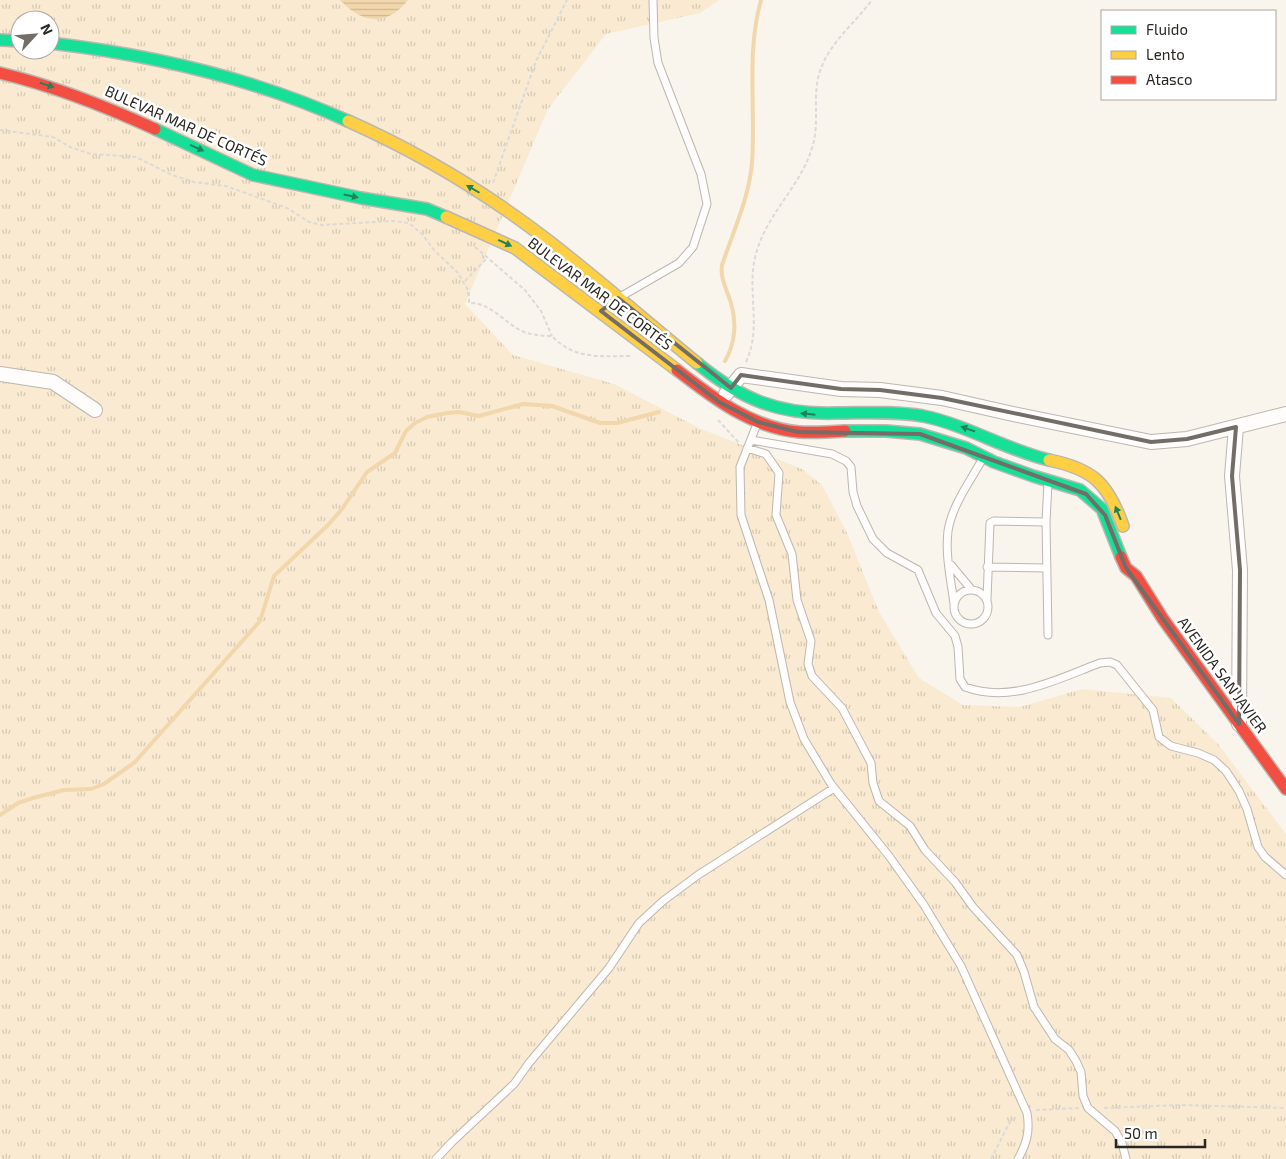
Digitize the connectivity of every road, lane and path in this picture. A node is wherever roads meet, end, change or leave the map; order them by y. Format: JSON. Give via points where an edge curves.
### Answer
{"nodes":[{"id":1,"x":567,"y":0,"type":"edge"},
{"id":2,"x":653,"y":0,"type":"edge"},
{"id":3,"x":872,"y":0,"type":"edge"},
{"id":4,"x":60,"y":44,"type":"edge"},
{"id":5,"x":0,"y":73,"type":"edge"},
{"id":6,"x":0,"y":130,"type":"edge"},
{"id":7,"x":488,"y":197,"type":"junction"},
{"id":8,"x":472,"y":228,"type":"junction"},
{"id":9,"x":487,"y":258,"type":"junction"},
{"id":10,"x":464,"y":281,"type":"junction"},
{"id":11,"x":618,"y":298,"type":"junction"},
{"id":12,"x":601,"y":311,"type":"junction"},
{"id":13,"x":552,"y":336,"type":"junction"},
{"id":14,"x":634,"y":356,"type":"dead end"},
{"id":15,"x":0,"y":374,"type":"edge"},
{"id":16,"x":740,"y":375,"type":"junction"},
{"id":17,"x":731,"y":388,"type":"junction"},
{"id":18,"x":719,"y":402,"type":"junction"},
{"id":19,"x":763,"y":404,"type":"junction"},
{"id":20,"x":95,"y":410,"type":"dead end"},
{"id":21,"x":1286,"y":414,"type":"edge"},
{"id":22,"x":758,"y":422,"type":"junction"},
{"id":23,"x":1236,"y":426,"type":"junction"},
{"id":24,"x":751,"y":440,"type":"junction"},
{"id":25,"x":746,"y":448,"type":"junction"},
{"id":26,"x":988,"y":448,"type":"junction"},
{"id":27,"x":1048,"y":480,"type":"junction"},
{"id":28,"x":1106,"y":487,"type":"junction"},
{"id":29,"x":1093,"y":499,"type":"junction"},
{"id":30,"x":1046,"y":522,"type":"junction"},
{"id":31,"x":1126,"y":534,"type":"dead end"},
{"id":32,"x":1135,"y":556,"type":"dead end"},
{"id":33,"x":949,"y":563,"type":"junction"},
{"id":34,"x":988,"y":567,"type":"junction"},
{"id":35,"x":1047,"y":568,"type":"junction"},
{"id":36,"x":1136,"y":576,"type":"junction"},
{"id":37,"x":971,"y":590,"type":"junction"},
{"id":38,"x":987,"y":599,"type":"junction"},
{"id":39,"x":954,"y":604,"type":"junction"},
{"id":40,"x":1048,"y":635,"type":"dead end"},
{"id":41,"x":1239,"y":724,"type":"junction"},
{"id":42,"x":834,"y":788,"type":"junction"},
{"id":43,"x":1286,"y":789,"type":"edge"},
{"id":44,"x":1286,"y":875,"type":"edge"},
{"id":45,"x":1088,"y":1108,"type":"junction"},
{"id":46,"x":1286,"y":1108,"type":"edge"},
{"id":47,"x":1027,"y":1113,"type":"junction"},
{"id":48,"x":436,"y":1159,"type":"edge"},
{"id":49,"x":990,"y":1159,"type":"edge"},
{"id":50,"x":1018,"y":1159,"type":"edge"},
{"id":51,"x":1126,"y":1159,"type":"edge"}],
"edges":[{"from":1,"to":7,"type":"path","via":[[536,61]]},
{"from":2,"to":11,"type":"lane","via":[[658,63],[701,174],[707,204],[692,247],[678,263]]},
{"from":3,"to":16,"type":"path","via":[[826,55],[820,72],[812,148],[798,177],[766,226],[755,255],[754,336]]},
{"from":7,"to":4,"type":"street","one_way":true,"via":[[369,130],[275,92],[179,63]]},
{"from":5,"to":8,"type":"street","name":"BULEVAR MAR DE CORTÉS","one_way":true,"via":[[42,83],[103,105],[253,175],[427,209]]},
{"from":6,"to":10,"type":"path","via":[[53,137],[91,154],[136,157],[172,175],[226,186],[287,208],[309,222],[322,225],[393,221],[408,224],[448,261]]},
{"from":7,"to":11,"type":"street"},
{"from":8,"to":9,"type":"path","via":[[471,240]]},
{"from":8,"to":12,"type":"street","name":"BULEVAR MAR DE CORTÉS","one_way":true,"via":[[515,248]]},
{"from":9,"to":10,"type":"path"},
{"from":9,"to":13,"type":"path","via":[[537,304]]},
{"from":10,"to":13,"type":"path","via":[[469,302],[479,302],[522,331]]},
{"from":11,"to":12,"type":"street"},
{"from":11,"to":17,"type":"street"},
{"from":12,"to":18,"type":"street","name":"BULEVAR MAR DE CORTÉS"},
{"from":13,"to":14,"type":"path","via":[[566,350],[581,354]]},
{"from":15,"to":20,"type":"street","via":[[53,382]]},
{"from":16,"to":17,"type":"street"},
{"from":16,"to":23,"type":"street","via":[[942,398],[1151,442],[1187,438]]},
{"from":17,"to":18,"type":"street"},
{"from":17,"to":19,"type":"street"},
{"from":18,"to":22,"type":"street","name":"BULEVAR MAR DE CORTÉS"},
{"from":19,"to":22,"type":"lane"},
{"from":26,"to":19,"type":"street","one_way":true,"via":[[936,419],[906,414],[813,415]]},
{"from":21,"to":23,"type":"street"},
{"from":22,"to":24,"type":"lane"},
{"from":22,"to":26,"type":"street","name":"BULEVAR MAR DE CORTÉS","via":[[798,432],[920,434],[966,448]]},
{"from":23,"to":41,"type":"street","via":[[1232,476],[1240,570]]},
{"from":24,"to":25,"type":"lane"},
{"from":24,"to":44,"type":"lane","via":[[832,454],[846,461],[851,468],[857,506],[873,539],[891,556],[918,570],[936,613],[955,636],[960,678],[965,687],[985,692],[1037,688],[1100,663],[1117,665],[1152,710],[1160,737],[1171,746],[1214,760],[1226,771],[1239,791],[1258,847],[1264,857]]},
{"from":25,"to":42,"type":"lane","via":[[740,467],[740,515],[769,600],[790,702],[804,739]]},
{"from":25,"to":45,"type":"lane","via":[[766,454],[778,473],[776,515],[792,554],[797,600],[811,641],[808,664],[812,676],[842,708],[871,763],[879,801],[910,826],[924,850],[1017,955],[1037,1014],[1076,1061]]},
{"from":26,"to":27,"type":"street","name":"BULEVAR MAR DE CORTÉS"},
{"from":26,"to":28,"type":"street","via":[[1084,470]]},
{"from":26,"to":33,"type":"lane","via":[[953,515],[948,530]]},
{"from":27,"to":29,"type":"street","name":"BULEVAR MAR DE CORTÉS","via":[[1080,490]]},
{"from":27,"to":30,"type":"lane"},
{"from":28,"to":29,"type":"street"},
{"from":31,"to":28,"type":"street","one_way":true},
{"from":29,"to":36,"type":"street","name":"BULEVAR MAR DE CORTÉS","via":[[1109,522],[1122,560]]},
{"from":30,"to":34,"type":"lane","via":[[990,523]]},
{"from":30,"to":35,"type":"lane"},
{"from":32,"to":36,"type":"street"},
{"from":33,"to":37,"type":"lane"},
{"from":33,"to":39,"type":"lane"},
{"from":34,"to":35,"type":"lane"},
{"from":34,"to":38,"type":"lane"},
{"from":35,"to":40,"type":"lane"},
{"from":36,"to":41,"type":"street","name":"AVENIDA SAN JAVIER","via":[[1163,620]]},
{"from":37,"to":38,"type":"lane","via":[[979,591]]},
{"from":37,"to":39,"type":"lane","via":[[959,594]]},
{"from":38,"to":39,"type":"lane","via":[[987,614],[974,624],[959,619]]},
{"from":41,"to":43,"type":"street","name":"AVENIDA SAN JAVIER"},
{"from":42,"to":47,"type":"lane","via":[[899,870],[956,958]]},
{"from":42,"to":48,"type":"lane","via":[[698,875],[639,923],[609,968],[514,1084]]},
{"from":45,"to":46,"type":"path","via":[[1180,1105]]},
{"from":45,"to":47,"type":"path"},
{"from":45,"to":51,"type":"lane","via":[[1115,1130]]},
{"from":47,"to":49,"type":"path","via":[[1011,1120]]},
{"from":47,"to":50,"type":"lane","via":[[1027,1140]]}]}
